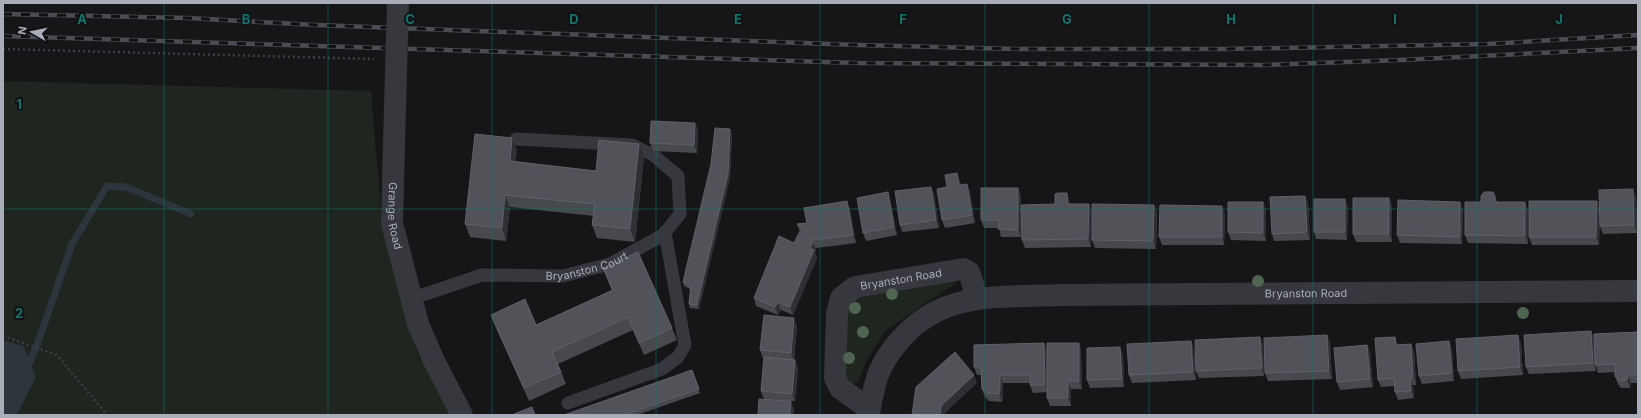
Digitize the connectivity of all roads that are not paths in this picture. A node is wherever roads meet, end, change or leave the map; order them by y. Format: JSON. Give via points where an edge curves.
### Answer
{"nodes":[{"id":1,"x":398,"y":3,"type":"edge"},
{"id":2,"x":516,"y":139,"type":"dead end"},
{"id":3,"x":665,"y":232,"type":"junction"},
{"id":4,"x":1638,"y":291,"type":"edge"},
{"id":5,"x":411,"y":299,"type":"junction"},
{"id":6,"x":975,"y":299,"type":"junction"},
{"id":7,"x":568,"y":403,"type":"dead end"},
{"id":8,"x":869,"y":412,"type":"edge"},
{"id":9,"x":462,"y":415,"type":"edge"}],
"edges":[{"from":1,"to":5,"type":"street","name":"Grange Road","bridge":true,"via":[[392,223]]},
{"from":2,"to":3,"type":"lane","name":"Bryanston Court","via":[[632,145],[653,155],[678,176],[680,214]]},
{"from":3,"to":5,"type":"lane","name":"Bryanston Court","via":[[610,264],[563,276],[482,275]]},
{"from":3,"to":7,"type":"lane","via":[[685,345],[678,357],[662,369]]},
{"from":4,"to":6,"type":"street","name":"Bryanston Road","via":[[1069,295]]},
{"from":5,"to":9,"type":"street","name":"Grange Road","via":[[418,324],[434,361]]},
{"from":6,"to":8,"type":"street","name":"Bryanston Road","via":[[936,310],[903,335],[880,368]]},
{"from":6,"to":8,"type":"street","name":"Bryanston Road","via":[[969,272],[963,269],[855,287],[841,298],[837,314],[835,378],[840,388]]}]}
